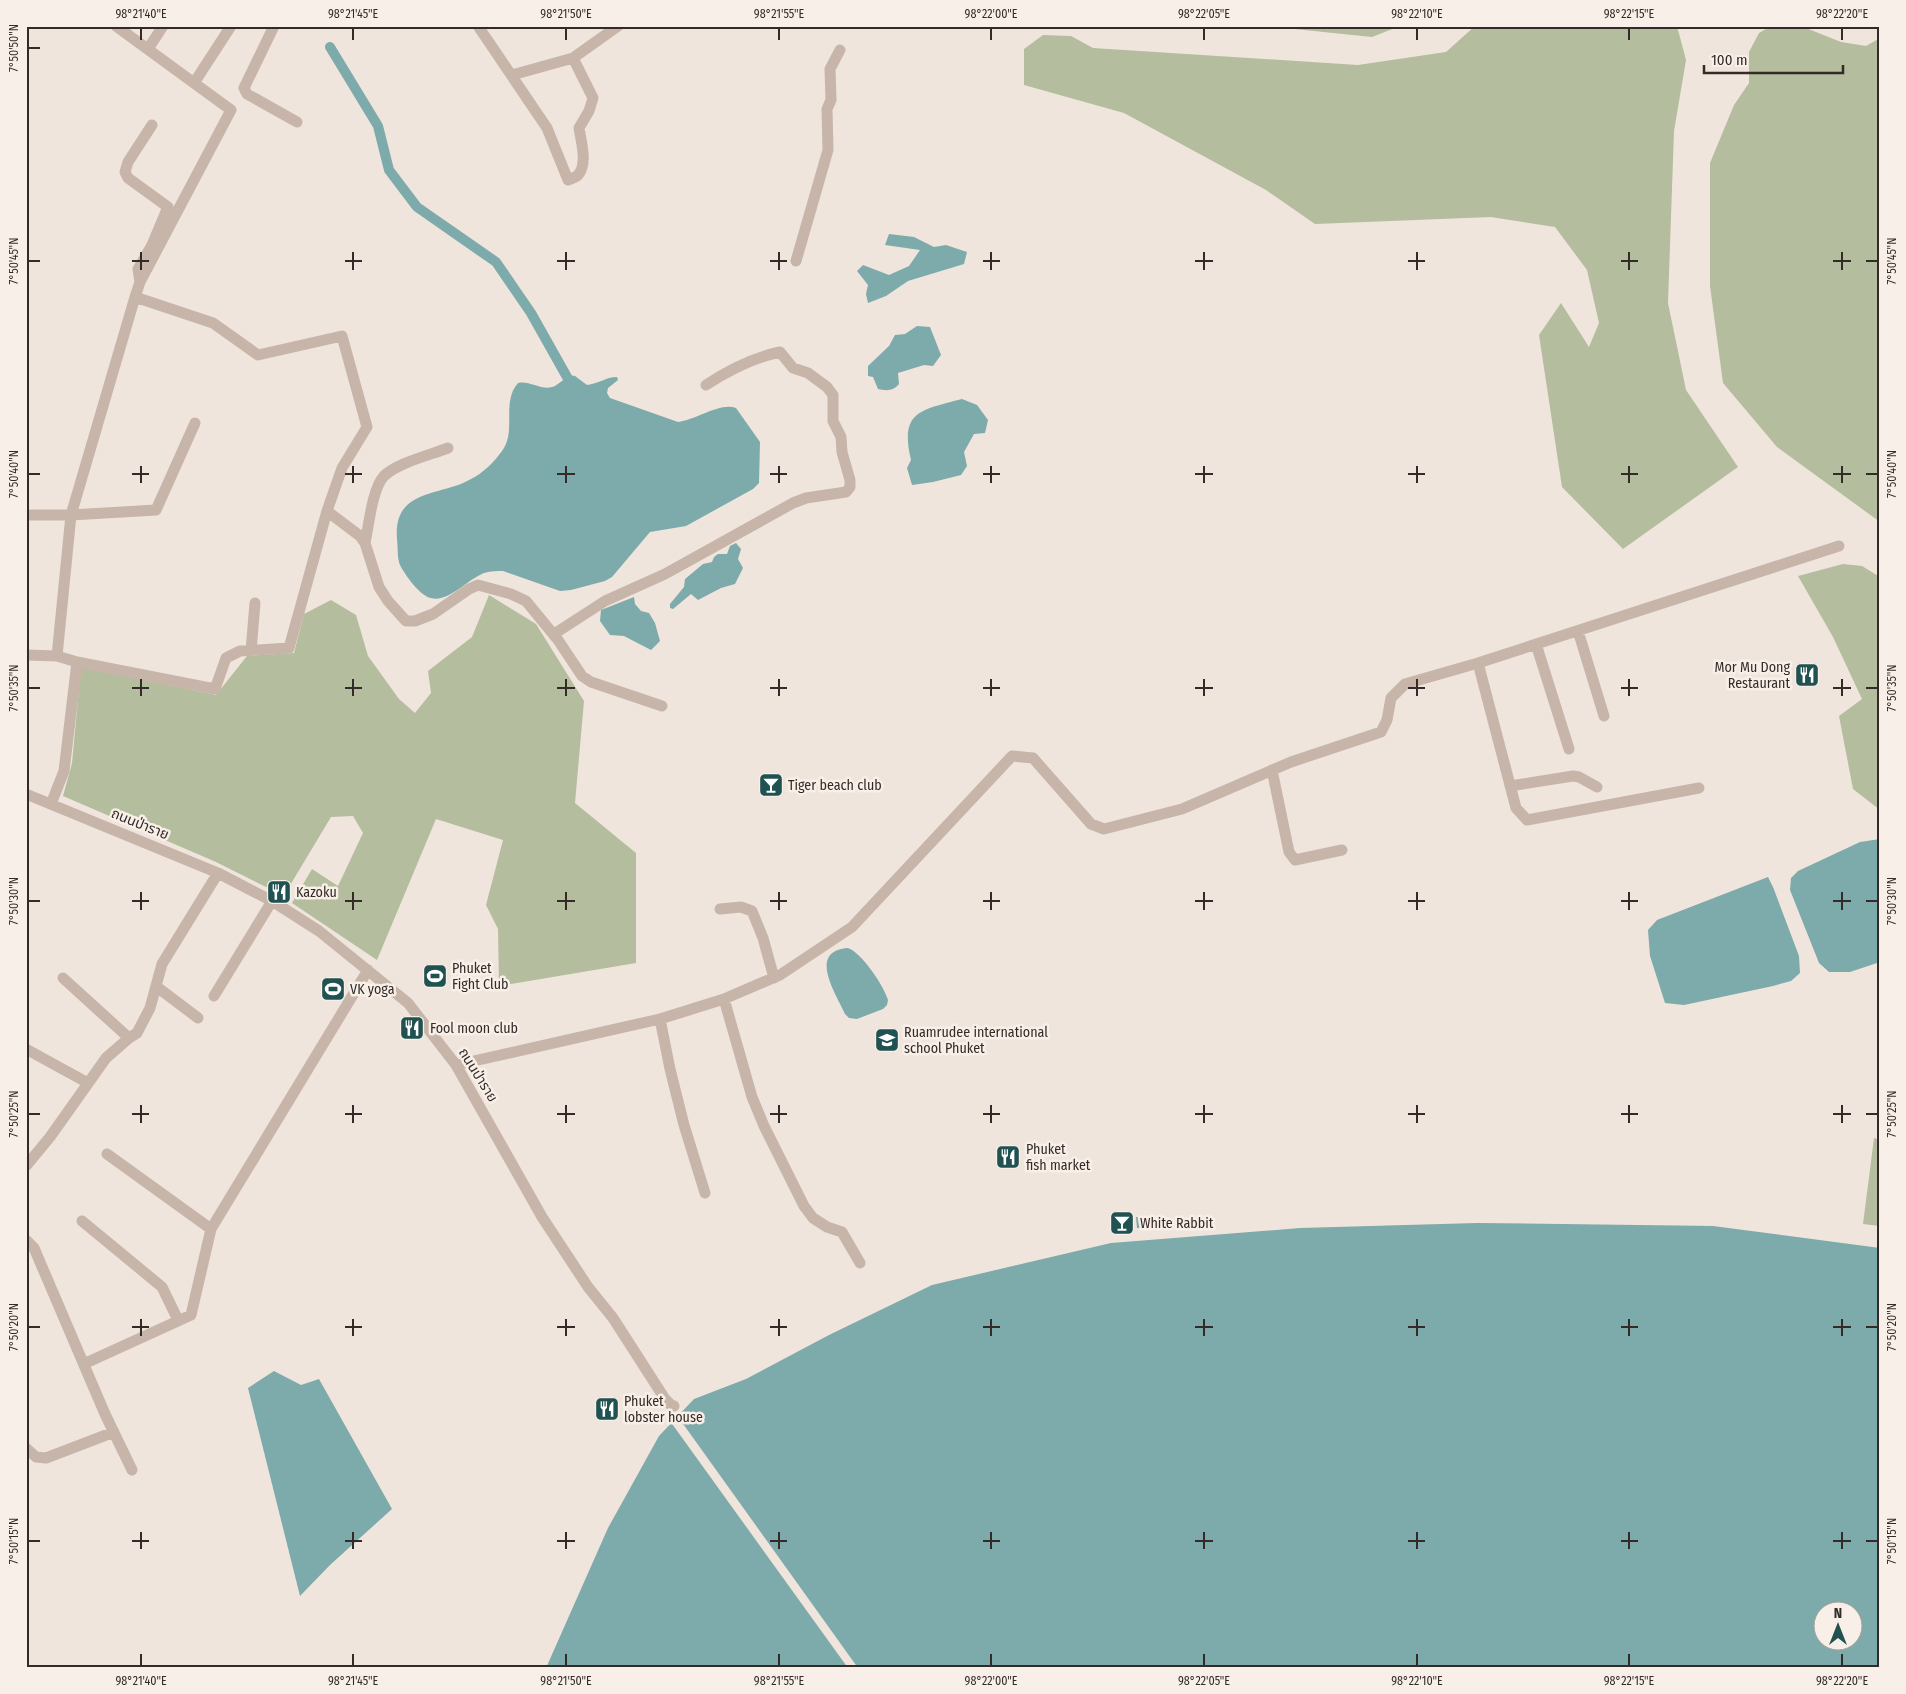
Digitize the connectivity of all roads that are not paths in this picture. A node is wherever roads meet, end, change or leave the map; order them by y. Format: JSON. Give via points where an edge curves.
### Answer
{"nodes":[{"id":1,"x":116,"y":26,"type":"edge"},
{"id":2,"x":163,"y":26,"type":"edge"},
{"id":3,"x":231,"y":26,"type":"edge"},
{"id":4,"x":274,"y":26,"type":"edge"},
{"id":5,"x":478,"y":26,"type":"edge"},
{"id":6,"x":618,"y":26,"type":"edge"},
{"id":7,"x":148,"y":49,"type":"junction"},
{"id":8,"x":840,"y":50,"type":"dead end"},
{"id":9,"x":572,"y":58,"type":"junction"},
{"id":10,"x":512,"y":75,"type":"junction"},
{"id":11,"x":194,"y":82,"type":"junction"},
{"id":12,"x":297,"y":122,"type":"dead end"},
{"id":13,"x":152,"y":125,"type":"dead end"},
{"id":14,"x":796,"y":260,"type":"dead end"},
{"id":15,"x":140,"y":282,"type":"junction"},
{"id":16,"x":135,"y":297,"type":"junction"},
{"id":17,"x":706,"y":385,"type":"dead end"},
{"id":18,"x":195,"y":422,"type":"dead end"},
{"id":19,"x":448,"y":448,"type":"dead end"},
{"id":20,"x":327,"y":511,"type":"junction"},
{"id":21,"x":26,"y":515,"type":"edge"},
{"id":22,"x":71,"y":515,"type":"junction"},
{"id":23,"x":365,"y":543,"type":"junction"},
{"id":24,"x":1839,"y":546,"type":"dead end"},
{"id":25,"x":255,"y":603,"type":"dead end"},
{"id":26,"x":1578,"y":631,"type":"junction"},
{"id":27,"x":554,"y":634,"type":"junction"},
{"id":28,"x":1536,"y":644,"type":"junction"},
{"id":29,"x":251,"y":651,"type":"junction"},
{"id":30,"x":26,"y":655,"type":"edge"},
{"id":31,"x":57,"y":656,"type":"junction"},
{"id":32,"x":77,"y":662,"type":"junction"},
{"id":33,"x":1478,"y":663,"type":"junction"},
{"id":34,"x":662,"y":706,"type":"dead end"},
{"id":35,"x":1604,"y":716,"type":"dead end"},
{"id":36,"x":1569,"y":749,"type":"dead end"},
{"id":37,"x":1272,"y":770,"type":"junction"},
{"id":38,"x":1510,"y":786,"type":"junction"},
{"id":39,"x":1597,"y":787,"type":"dead end"},
{"id":40,"x":1699,"y":788,"type":"dead end"},
{"id":41,"x":26,"y":794,"type":"edge"},
{"id":42,"x":51,"y":804,"type":"junction"},
{"id":43,"x":1342,"y":850,"type":"dead end"},
{"id":44,"x":218,"y":873,"type":"junction"},
{"id":45,"x":272,"y":901,"type":"junction"},
{"id":46,"x":720,"y":909,"type":"dead end"},
{"id":47,"x":368,"y":970,"type":"junction"},
{"id":48,"x":63,"y":978,"type":"dead end"},
{"id":49,"x":774,"y":978,"type":"junction"},
{"id":50,"x":157,"y":986,"type":"junction"},
{"id":51,"x":214,"y":996,"type":"dead end"},
{"id":52,"x":724,"y":999,"type":"junction"},
{"id":53,"x":198,"y":1018,"type":"dead end"},
{"id":54,"x":660,"y":1019,"type":"junction"},
{"id":55,"x":129,"y":1038,"type":"junction"},
{"id":56,"x":26,"y":1050,"type":"edge"},
{"id":57,"x":456,"y":1066,"type":"junction"},
{"id":58,"x":88,"y":1083,"type":"junction"},
{"id":59,"x":107,"y":1154,"type":"dead end"},
{"id":60,"x":26,"y":1166,"type":"edge"},
{"id":61,"x":705,"y":1193,"type":"dead end"},
{"id":62,"x":82,"y":1221,"type":"dead end"},
{"id":63,"x":211,"y":1229,"type":"junction"},
{"id":64,"x":26,"y":1240,"type":"edge"},
{"id":65,"x":860,"y":1263,"type":"dead end"},
{"id":66,"x":178,"y":1320,"type":"junction"},
{"id":67,"x":88,"y":1362,"type":"dead end"},
{"id":68,"x":674,"y":1406,"type":"dead end"},
{"id":69,"x":114,"y":1432,"type":"junction"},
{"id":70,"x":26,"y":1448,"type":"edge"},
{"id":71,"x":132,"y":1470,"type":"dead end"}],
"edges":[{"from":1,"to":7,"type":"street"},
{"from":2,"to":7,"type":"street"},
{"from":3,"to":11,"type":"street"},
{"from":4,"to":12,"type":"street","via":[[244,88],[247,94]]},
{"from":5,"to":10,"type":"street"},
{"from":6,"to":9,"type":"street"},
{"from":7,"to":11,"type":"street"},
{"from":8,"to":14,"type":"street","via":[[830,69],[828,150]]},
{"from":9,"to":10,"type":"street"},
{"from":9,"to":10,"type":"street","via":[[593,98],[579,128],[582,169],[578,176],[568,180],[548,128]]},
{"from":11,"to":15,"type":"street","via":[[231,110]]},
{"from":13,"to":15,"type":"street","via":[[125,172],[128,178],[168,207],[138,269]]},
{"from":15,"to":16,"type":"street"},
{"from":16,"to":20,"type":"street","via":[[213,323],[258,355],[342,336],[367,427],[342,468]]},
{"from":16,"to":22,"type":"street"},
{"from":17,"to":27,"type":"street","via":[[731,369],[780,352],[793,368],[808,373],[833,395],[833,421],[841,437],[850,487],[846,492],[793,503],[665,574],[605,601]]},
{"from":18,"to":22,"type":"street","via":[[156,510]]},
{"from":19,"to":23,"type":"street","via":[[393,469],[383,477],[375,494]]},
{"from":20,"to":23,"type":"street"},
{"from":20,"to":29,"type":"street","via":[[289,648]]},
{"from":21,"to":22,"type":"street"},
{"from":22,"to":31,"type":"street"},
{"from":23,"to":27,"type":"street","via":[[379,587],[406,621],[433,614],[469,589],[482,585],[526,601]]},
{"from":24,"to":26,"type":"street"},
{"from":25,"to":29,"type":"street"},
{"from":26,"to":28,"type":"street"},
{"from":26,"to":35,"type":"street"},
{"from":27,"to":34,"type":"street","via":[[582,676]]},
{"from":28,"to":33,"type":"street"},
{"from":28,"to":36,"type":"street"},
{"from":29,"to":32,"type":"street","via":[[240,651],[226,658],[215,689]]},
{"from":30,"to":31,"type":"street"},
{"from":31,"to":32,"type":"street"},
{"from":32,"to":42,"type":"street","via":[[64,771]]},
{"from":33,"to":37,"type":"street","via":[[1405,684],[1391,698],[1381,732]]},
{"from":33,"to":38,"type":"street"},
{"from":37,"to":43,"type":"street","via":[[1292,858]]},
{"from":37,"to":49,"type":"street","via":[[1182,809],[1104,829],[1091,824],[1033,758],[1012,756],[852,927]]},
{"from":38,"to":39,"type":"street","via":[[1573,776]]},
{"from":38,"to":40,"type":"street","via":[[1516,808],[1527,820]]},
{"from":41,"to":42,"type":"street","name":"ถนนป่าราย"},
{"from":42,"to":44,"type":"street","name":"ถนนป่าราย"},
{"from":44,"to":45,"type":"street","name":"ถนนป่าราย"},
{"from":44,"to":50,"type":"street","via":[[162,964]]},
{"from":45,"to":47,"type":"street","name":"ถนนป่าราย","via":[[319,931]]},
{"from":45,"to":51,"type":"street"},
{"from":46,"to":49,"type":"street","via":[[742,907],[752,911]]},
{"from":47,"to":57,"type":"street","name":"ถนนป่าราย","via":[[408,1003]]},
{"from":47,"to":63,"type":"street"},
{"from":48,"to":55,"type":"street"},
{"from":49,"to":52,"type":"street"},
{"from":50,"to":53,"type":"street"},
{"from":50,"to":55,"type":"street","via":[[137,1033]]},
{"from":52,"to":54,"type":"street"},
{"from":52,"to":65,"type":"street","via":[[752,1097],[800,1197],[813,1218],[842,1232]]},
{"from":54,"to":57,"type":"street"},
{"from":54,"to":61,"type":"street","via":[[684,1125]]},
{"from":55,"to":58,"type":"street","via":[[106,1058]]},
{"from":56,"to":58,"type":"street"},
{"from":57,"to":68,"type":"street","name":"ถนนป่าราย","via":[[542,1217],[665,1399]]},
{"from":58,"to":60,"type":"street"},
{"from":59,"to":63,"type":"street"},
{"from":62,"to":66,"type":"street","via":[[162,1287]]},
{"from":63,"to":66,"type":"street","via":[[191,1315]]},
{"from":64,"to":69,"type":"street","via":[[34,1248]]},
{"from":66,"to":67,"type":"street"},
{"from":69,"to":70,"type":"street","via":[[46,1458],[36,1457]]},
{"from":69,"to":71,"type":"street"}]}
